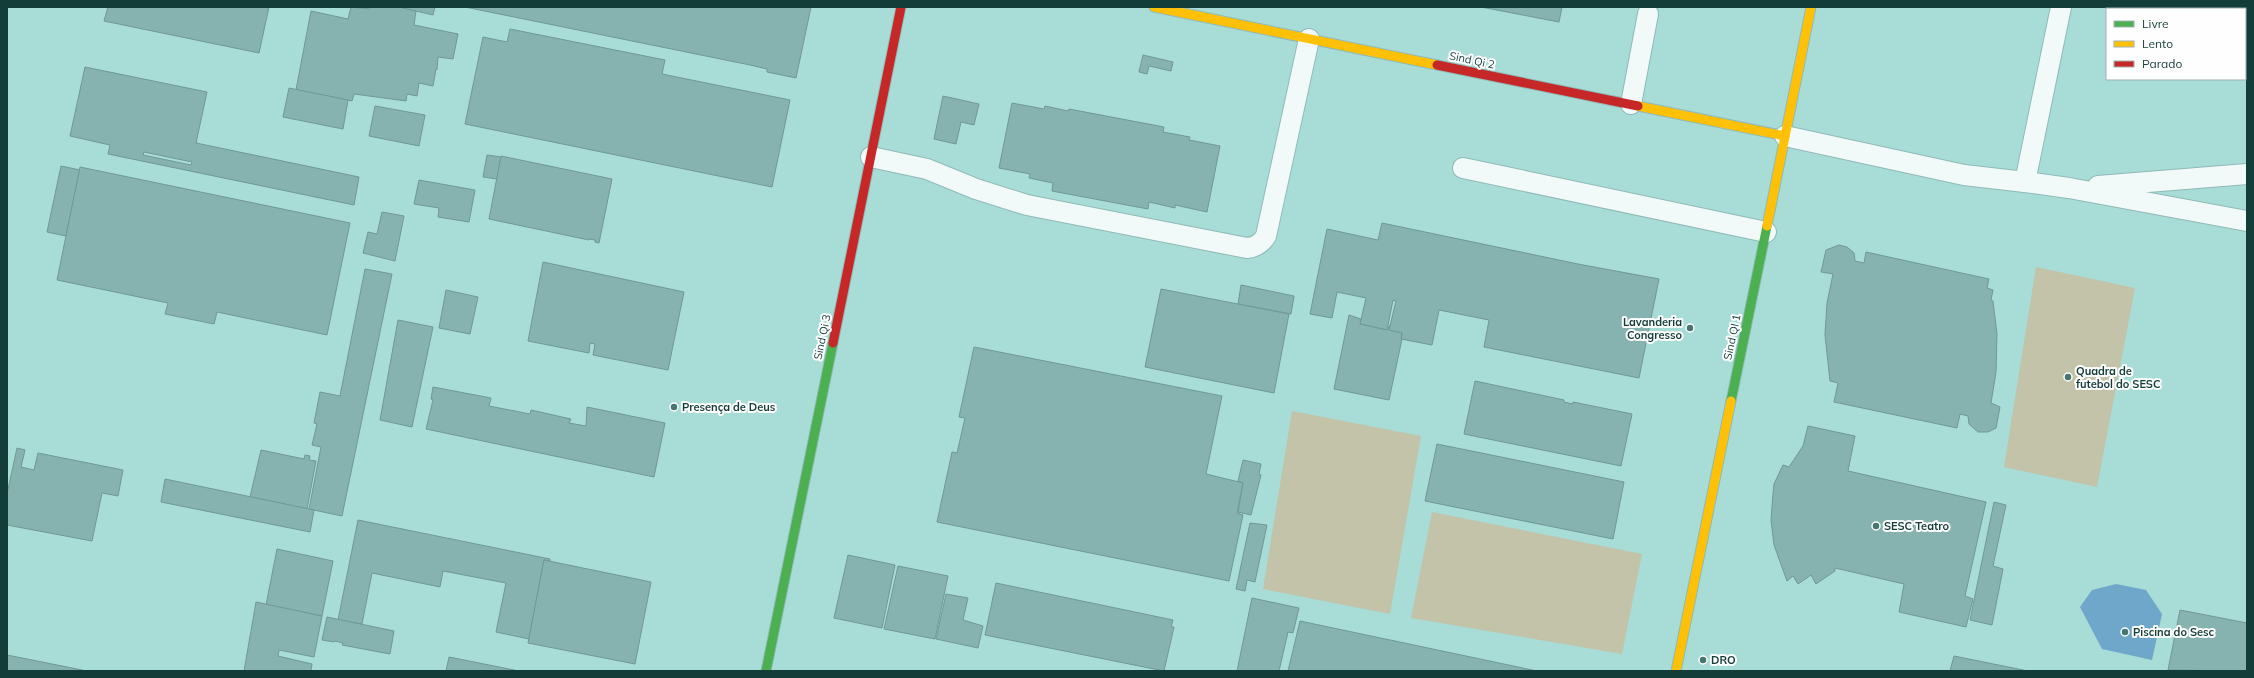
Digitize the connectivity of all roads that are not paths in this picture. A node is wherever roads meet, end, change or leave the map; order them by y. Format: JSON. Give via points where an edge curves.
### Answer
{"nodes":[{"id":1,"x":901,"y":7,"type":"edge"},
{"id":2,"x":1154,"y":7,"type":"edge"},
{"id":3,"x":1811,"y":7,"type":"edge"},
{"id":4,"x":2062,"y":7,"type":"edge"},
{"id":5,"x":1648,"y":14,"type":"dead end"},
{"id":6,"x":1309,"y":39,"type":"junction"},
{"id":7,"x":1631,"y":104,"type":"junction"},
{"id":8,"x":1785,"y":136,"type":"junction"},
{"id":9,"x":871,"y":157,"type":"junction"},
{"id":10,"x":1463,"y":168,"type":"dead end"},
{"id":11,"x":2247,"y":174,"type":"edge"},
{"id":12,"x":2025,"y":182,"type":"junction"},
{"id":13,"x":2069,"y":188,"type":"junction"},
{"id":14,"x":2247,"y":221,"type":"edge"},
{"id":15,"x":1766,"y":232,"type":"junction"},
{"id":16,"x":766,"y":671,"type":"edge"},
{"id":17,"x":1676,"y":671,"type":"edge"}],
"edges":[{"from":1,"to":9,"type":"street","name":"Sind Qi 3"},
{"from":2,"to":6,"type":"street","name":"Sind Qi 2"},
{"from":3,"to":8,"type":"street","name":"Sind QI 1"},
{"from":4,"to":12,"type":"lane"},
{"from":5,"to":7,"type":"lane"},
{"from":6,"to":7,"type":"street","name":"Sind Qi 2"},
{"from":6,"to":9,"type":"lane","via":[[1266,236],[1263,242],[1253,248],[1027,205],[976,189],[927,169]]},
{"from":7,"to":8,"type":"street","name":"Sind Qi 2"},
{"from":8,"to":12,"type":"lane","via":[[1964,174]]},
{"from":8,"to":15,"type":"street","name":"Sind QI 1"},
{"from":9,"to":16,"type":"street","name":"Sind Qi 3"},
{"from":10,"to":15,"type":"lane"},
{"from":11,"to":13,"type":"lane"},
{"from":12,"to":13,"type":"lane"},
{"from":13,"to":14,"type":"lane"},
{"from":15,"to":17,"type":"street","name":"Sind QI 1"}]}
